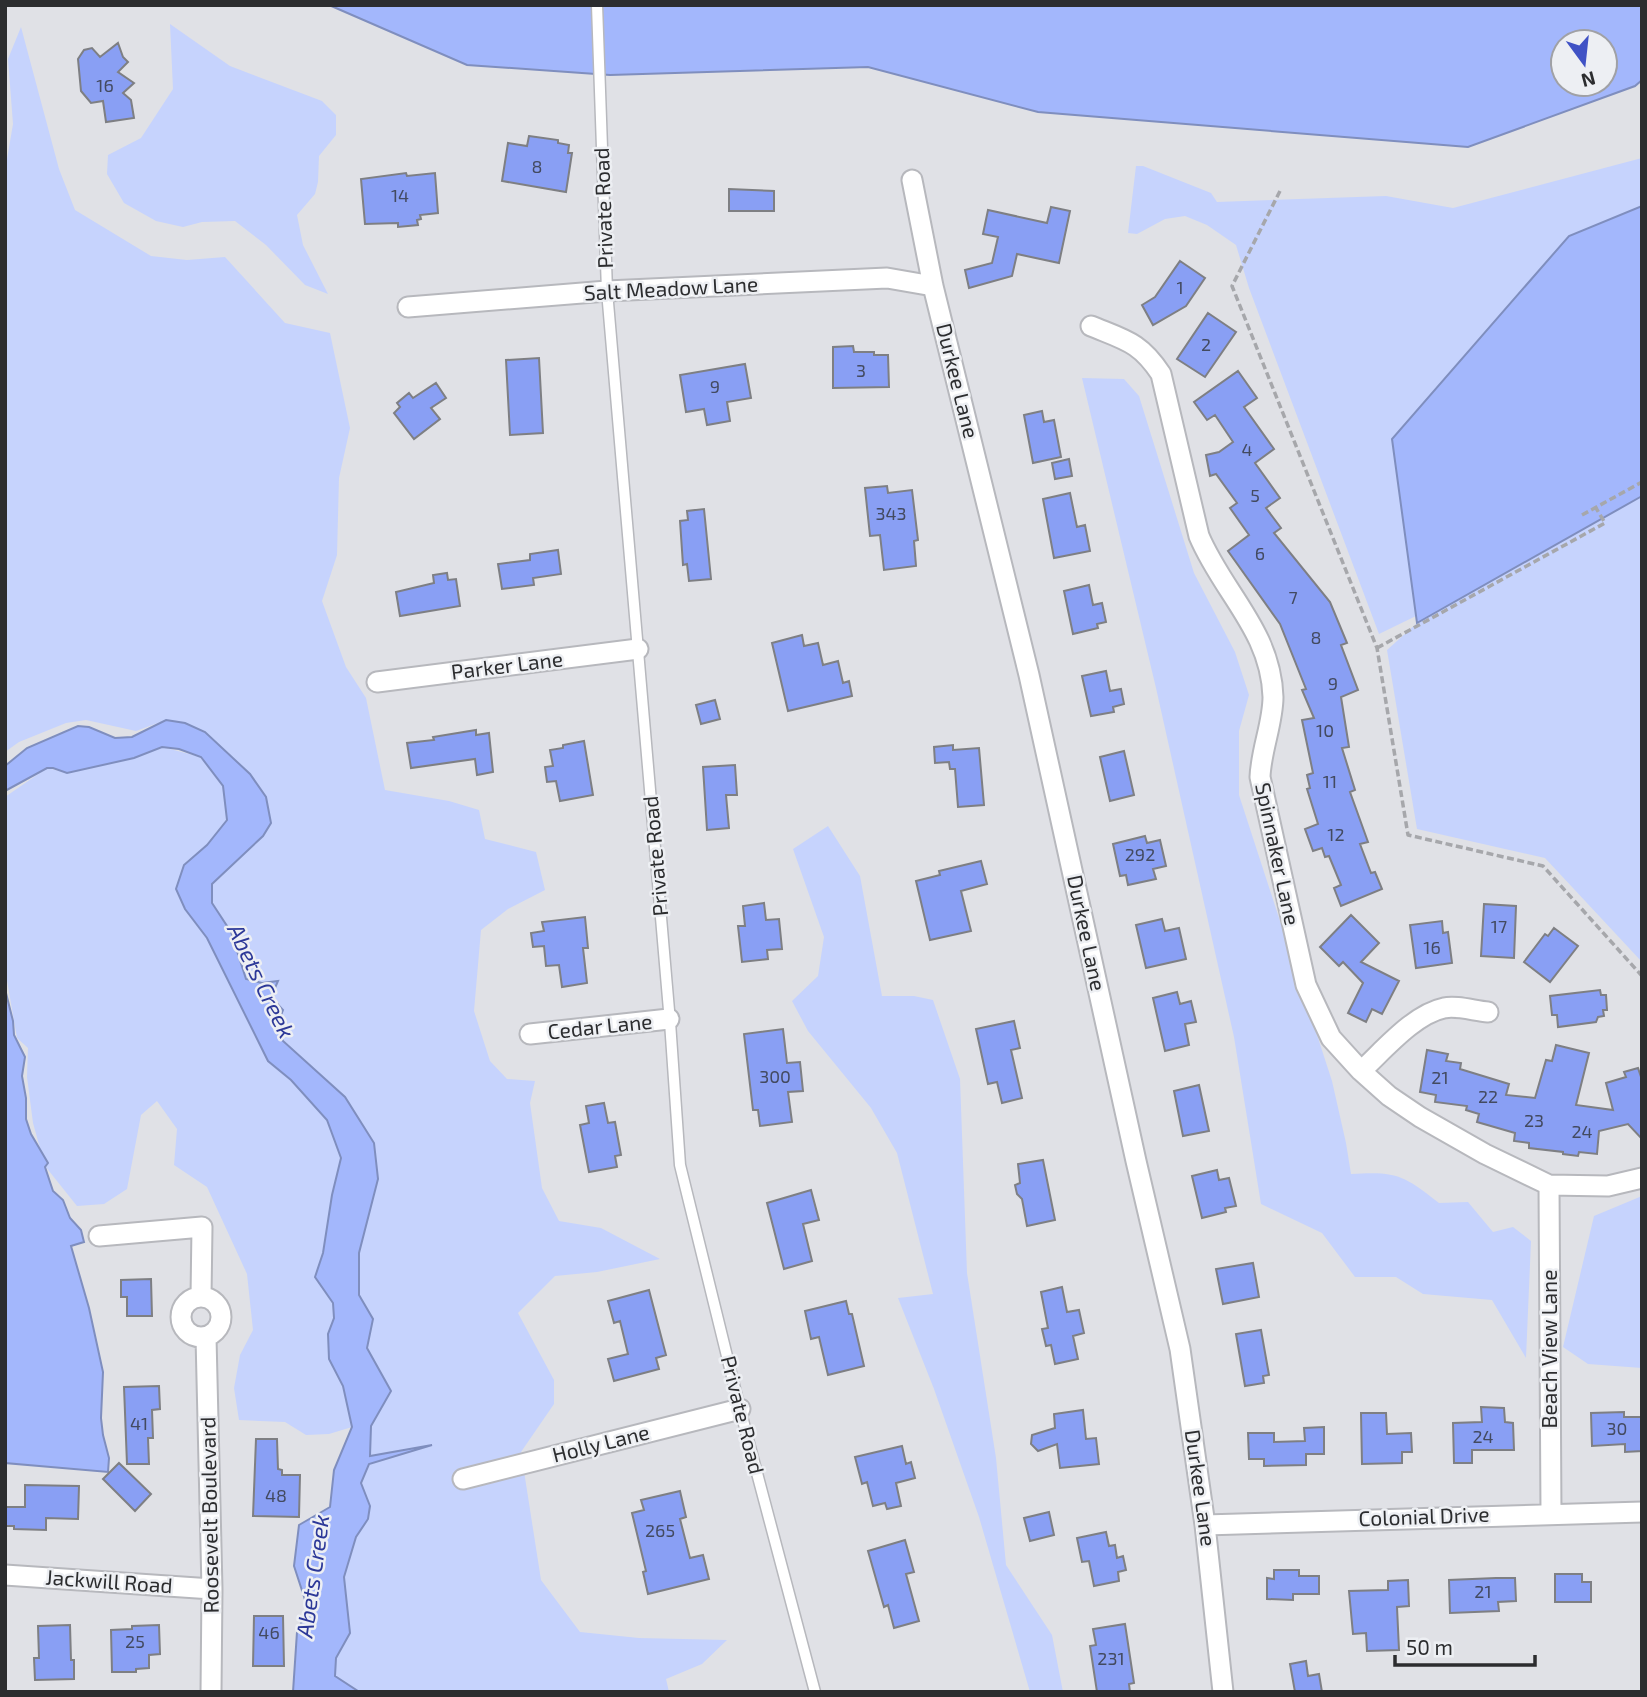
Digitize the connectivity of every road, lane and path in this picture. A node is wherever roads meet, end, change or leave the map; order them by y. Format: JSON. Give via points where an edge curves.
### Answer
{"nodes":[{"id":1,"x":597,"y":5,"type":"edge"},
{"id":2,"x":912,"y":180,"type":"dead end"},
{"id":3,"x":1280,"y":191,"type":"dead end"},
{"id":4,"x":933,"y":286,"type":"junction"},
{"id":5,"x":607,"y":291,"type":"junction"},
{"id":6,"x":408,"y":307,"type":"dead end"},
{"id":7,"x":1091,"y":326,"type":"dead end"},
{"id":8,"x":1642,"y":482,"type":"edge"},
{"id":9,"x":1596,"y":508,"type":"junction"},
{"id":10,"x":1582,"y":515,"type":"dead end"},
{"id":11,"x":1377,"y":648,"type":"junction"},
{"id":12,"x":638,"y":649,"type":"junction"},
{"id":13,"x":377,"y":682,"type":"dead end"},
{"id":14,"x":1642,"y":976,"type":"edge"},
{"id":15,"x":1488,"y":1013,"type":"dead end"},
{"id":16,"x":670,"y":1019,"type":"junction"},
{"id":17,"x":530,"y":1034,"type":"dead end"},
{"id":18,"x":1361,"y":1071,"type":"junction"},
{"id":19,"x":1642,"y":1178,"type":"edge"},
{"id":20,"x":1549,"y":1185,"type":"junction"},
{"id":21,"x":99,"y":1236,"type":"dead end"},
{"id":22,"x":201,"y":1297,"type":"junction"},
{"id":23,"x":206,"y":1337,"type":"junction"},
{"id":24,"x":740,"y":1409,"type":"junction"},
{"id":25,"x":463,"y":1479,"type":"dead end"},
{"id":26,"x":1642,"y":1512,"type":"edge"},
{"id":27,"x":1551,"y":1513,"type":"junction"},
{"id":28,"x":1205,"y":1525,"type":"junction"},
{"id":29,"x":5,"y":1574,"type":"edge"},
{"id":30,"x":212,"y":1588,"type":"junction"},
{"id":31,"x":211,"y":1692,"type":"edge"},
{"id":32,"x":815,"y":1692,"type":"edge"},
{"id":33,"x":1223,"y":1692,"type":"edge"}],
"edges":[{"from":1,"to":5,"type":"lane","name":"Private Road"},
{"from":2,"to":4,"type":"street","name":"Durkee Lane"},
{"from":3,"to":11,"type":"path","via":[[1233,286]]},
{"from":4,"to":5,"type":"street","name":"Salt Meadow Lane","via":[[887,278]]},
{"from":4,"to":28,"type":"street","name":"Durkee Lane","via":[[1028,675],[1180,1349]]},
{"from":5,"to":6,"type":"street","name":"Salt Meadow Lane"},
{"from":5,"to":12,"type":"lane","name":"Private Road"},
{"from":7,"to":18,"type":"street","name":"Spinnaker Lane","via":[[1136,344],[1161,374],[1199,536],[1209,561],[1260,640],[1271,673],[1273,701],[1260,777],[1300,962],[1331,1038]]},
{"from":8,"to":9,"type":"path"},
{"from":9,"to":10,"type":"path"},
{"from":9,"to":11,"type":"path","via":[[1605,523]]},
{"from":11,"to":14,"type":"path","via":[[1408,835],[1543,866]]},
{"from":12,"to":13,"type":"street","name":"Parker Lane"},
{"from":12,"to":16,"type":"lane","name":"Private Road"},
{"from":15,"to":18,"type":"street","via":[[1445,1007],[1425,1016]]},
{"from":16,"to":17,"type":"street","name":"Cedar Lane"},
{"from":16,"to":24,"type":"lane","name":"Private Road","via":[[680,1165]]},
{"from":18,"to":20,"type":"street","name":"Spinnaker Lane","via":[[1420,1117]]},
{"from":19,"to":20,"type":"street","name":"Spinnaker Lane","via":[[1608,1186]]},
{"from":20,"to":27,"type":"street","name":"Beach View Lane"},
{"from":21,"to":22,"type":"street","via":[[202,1227]]},
{"from":22,"to":23,"type":"street","name":"Roosevelt Boulevard","via":[[218,1306],[221,1315],[215,1333]]},
{"from":22,"to":23,"type":"street","via":[[186,1304],[181,1320],[190,1334]]},
{"from":23,"to":30,"type":"street","name":"Roosevelt Boulevard"},
{"from":24,"to":25,"type":"street","name":"Holly Lane"},
{"from":24,"to":32,"type":"lane","name":"Private Road"},
{"from":26,"to":27,"type":"street","name":"Colonial Drive"},
{"from":27,"to":28,"type":"street","name":"Colonial Drive"},
{"from":28,"to":33,"type":"street","name":"Durkee Lane"},
{"from":29,"to":30,"type":"street","name":"Jackwill Road"},
{"from":30,"to":31,"type":"street","name":"Roosevelt Boulevard"}]}
